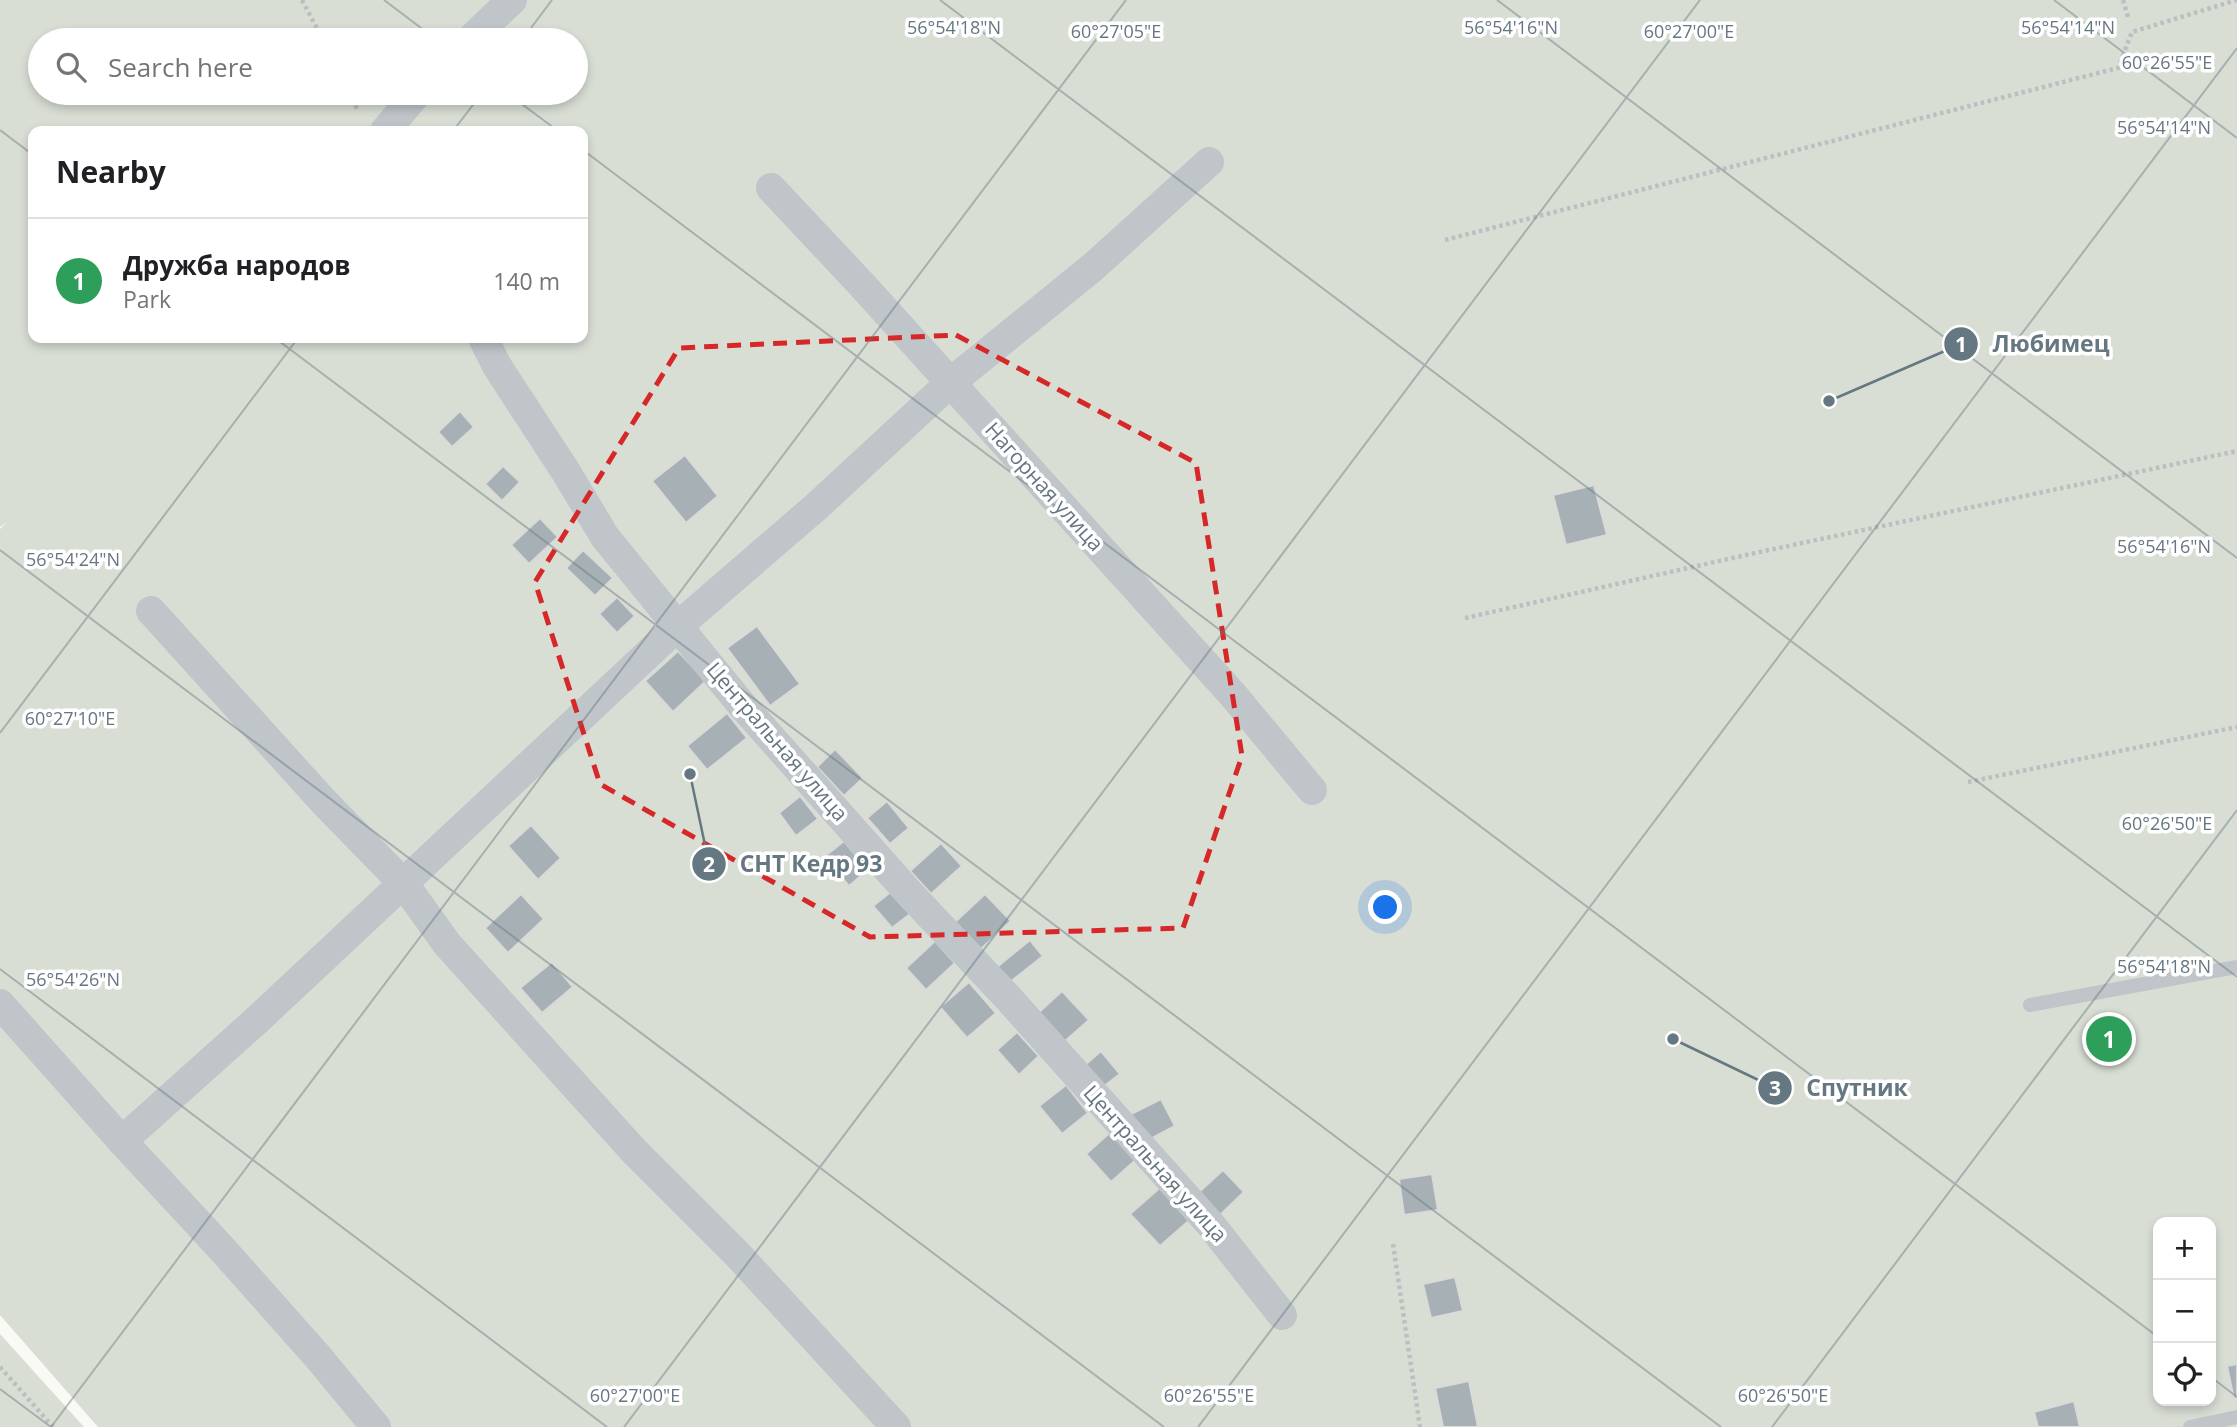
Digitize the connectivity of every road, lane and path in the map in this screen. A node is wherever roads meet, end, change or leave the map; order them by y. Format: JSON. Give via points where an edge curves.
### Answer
{"nodes":[{"id":1,"x":302,"y":0,"type":"edge"},
{"id":2,"x":512,"y":0,"type":"edge"},
{"id":3,"x":2123,"y":0,"type":"edge"},
{"id":4,"x":2237,"y":0,"type":"edge"},
{"id":5,"x":2129,"y":17,"type":"dead end"},
{"id":6,"x":317,"y":28,"type":"edge"},
{"id":7,"x":483,"y":28,"type":"edge"},
{"id":8,"x":407,"y":105,"type":"edge"},
{"id":9,"x":389,"y":126,"type":"edge"},
{"id":10,"x":1209,"y":162,"type":"dead end"},
{"id":11,"x":771,"y":188,"type":"dead end"},
{"id":12,"x":1445,"y":240,"type":"dead end"},
{"id":13,"x":486,"y":343,"type":"edge"},
{"id":14,"x":950,"y":383,"type":"junction"},
{"id":15,"x":2237,"y":451,"type":"edge"},
{"id":16,"x":150,"y":611,"type":"dead end"},
{"id":17,"x":1465,"y":618,"type":"dead end"},
{"id":18,"x":678,"y":626,"type":"junction"},
{"id":19,"x":2237,"y":727,"type":"edge"},
{"id":20,"x":1968,"y":782,"type":"dead end"},
{"id":21,"x":1312,"y":790,"type":"dead end"},
{"id":22,"x":404,"y":884,"type":"junction"},
{"id":23,"x":2237,"y":967,"type":"edge"},
{"id":24,"x":0,"y":1004,"type":"edge"},
{"id":25,"x":2030,"y":1005,"type":"dead end"},
{"id":26,"x":122,"y":1141,"type":"junction"},
{"id":27,"x":1393,"y":1244,"type":"dead end"},
{"id":28,"x":1282,"y":1315,"type":"dead end"},
{"id":29,"x":0,"y":1367,"type":"edge"},
{"id":30,"x":2237,"y":1417,"type":"edge"},
{"id":31,"x":53,"y":1427,"type":"edge"},
{"id":32,"x":376,"y":1427,"type":"edge"},
{"id":33,"x":895,"y":1427,"type":"edge"},
{"id":34,"x":1420,"y":1427,"type":"edge"},
{"id":35,"x":2190,"y":1427,"type":"edge"}],
"edges":[{"from":1,"to":6,"type":"path"},
{"from":2,"to":7,"type":"street"},
{"from":3,"to":5,"type":"path"},
{"from":4,"to":12,"type":"path","via":[[2132,32],[2118,68]]},
{"from":8,"to":9,"type":"street"},
{"from":10,"to":14,"type":"street","via":[[1093,267]]},
{"from":11,"to":14,"type":"street","name":"Нагорная улица"},
{"from":13,"to":18,"type":"street","name":"Центральная улица","via":[[606,537]]},
{"from":14,"to":18,"type":"street"},
{"from":14,"to":21,"type":"street","name":"Нагорная улица","via":[[1233,695]]},
{"from":15,"to":17,"type":"path"},
{"from":16,"to":22,"type":"street"},
{"from":18,"to":22,"type":"street"},
{"from":18,"to":28,"type":"street","name":"Центральная улица","via":[[749,714],[1211,1225]]},
{"from":19,"to":20,"type":"path"},
{"from":22,"to":26,"type":"street"},
{"from":22,"to":33,"type":"street","via":[[447,944],[634,1151],[738,1255]]},
{"from":23,"to":25,"type":"lane"},
{"from":24,"to":26,"type":"street"},
{"from":26,"to":32,"type":"street","via":[[241,1269]]},
{"from":27,"to":34,"type":"path"},
{"from":29,"to":31,"type":"path"},
{"from":30,"to":35,"type":"lane"}]}
